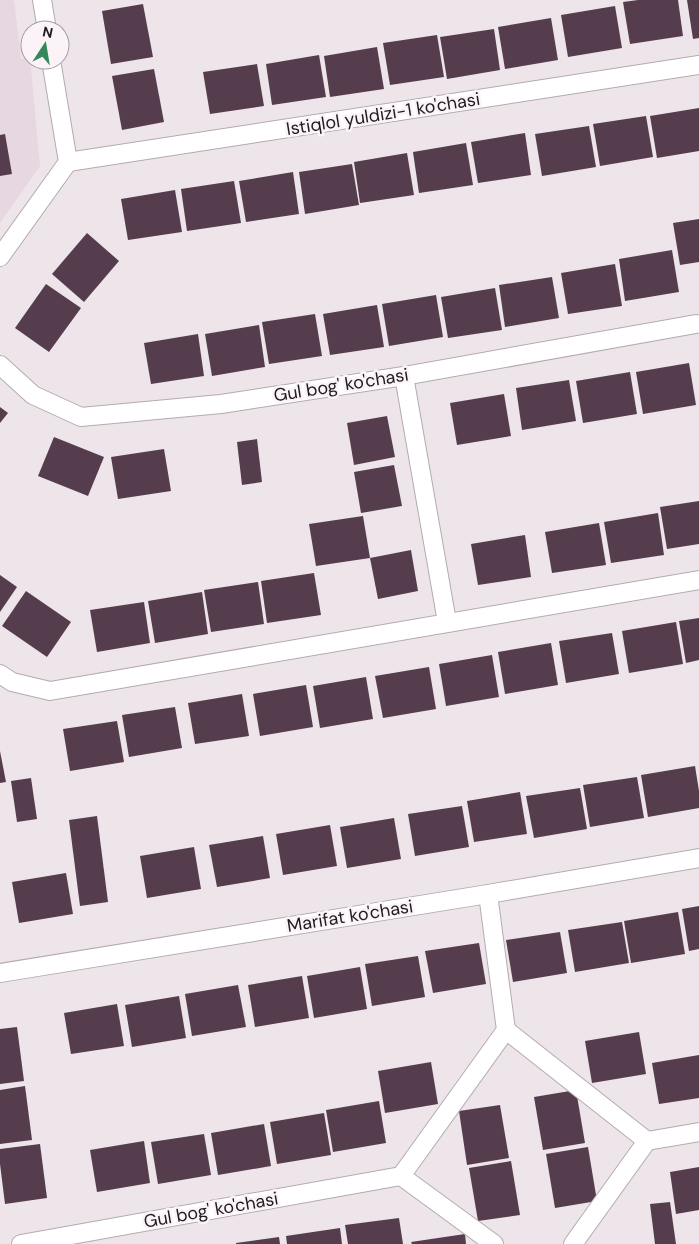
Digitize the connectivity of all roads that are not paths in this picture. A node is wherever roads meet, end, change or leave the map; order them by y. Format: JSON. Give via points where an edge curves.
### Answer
{"nodes":[{"id":1,"x":42,"y":0,"type":"edge"},
{"id":2,"x":45,"y":20,"type":"edge"},
{"id":3,"x":699,"y":65,"type":"edge"},
{"id":4,"x":54,"y":70,"type":"edge"},
{"id":5,"x":68,"y":162,"type":"junction"},
{"id":6,"x":0,"y":257,"type":"edge"},
{"id":7,"x":698,"y":324,"type":"edge"},
{"id":8,"x":0,"y":365,"type":"edge"},
{"id":9,"x":404,"y":376,"type":"junction"},
{"id":10,"x":699,"y":580,"type":"edge"},
{"id":11,"x":447,"y":622,"type":"junction"},
{"id":12,"x":0,"y":674,"type":"edge"},
{"id":13,"x":699,"y":858,"type":"edge"},
{"id":14,"x":488,"y":894,"type":"junction"},
{"id":15,"x":0,"y":973,"type":"edge"},
{"id":16,"x":506,"y":1030,"type":"junction"},
{"id":17,"x":699,"y":1132,"type":"edge"},
{"id":18,"x":647,"y":1140,"type":"junction"},
{"id":19,"x":400,"y":1176,"type":"junction"},
{"id":20,"x":21,"y":1244,"type":"edge"},
{"id":21,"x":494,"y":1244,"type":"edge"},
{"id":22,"x":573,"y":1244,"type":"edge"}],
"edges":[{"from":1,"to":2,"type":"street"},
{"from":3,"to":5,"type":"street","name":"Istiqlol yuldizi-1 ko'chasi"},
{"from":4,"to":5,"type":"street"},
{"from":5,"to":6,"type":"street"},
{"from":7,"to":9,"type":"street","name":"Gul bog' ko'chasi"},
{"from":8,"to":9,"type":"street","name":"Gul bog' ko'chasi","via":[[33,395],[81,417],[221,404]]},
{"from":9,"to":11,"type":"street"},
{"from":10,"to":11,"type":"street"},
{"from":11,"to":12,"type":"street","via":[[50,691],[12,682]]},
{"from":13,"to":14,"type":"street","name":"Marifat ko'chasi"},
{"from":14,"to":15,"type":"street","name":"Marifat ko'chasi"},
{"from":14,"to":16,"type":"street"},
{"from":16,"to":18,"type":"street"},
{"from":16,"to":19,"type":"street"},
{"from":17,"to":18,"type":"street"},
{"from":18,"to":22,"type":"street"},
{"from":19,"to":20,"type":"street","name":"Gul bog' ko'chasi"},
{"from":19,"to":21,"type":"street"}]}
